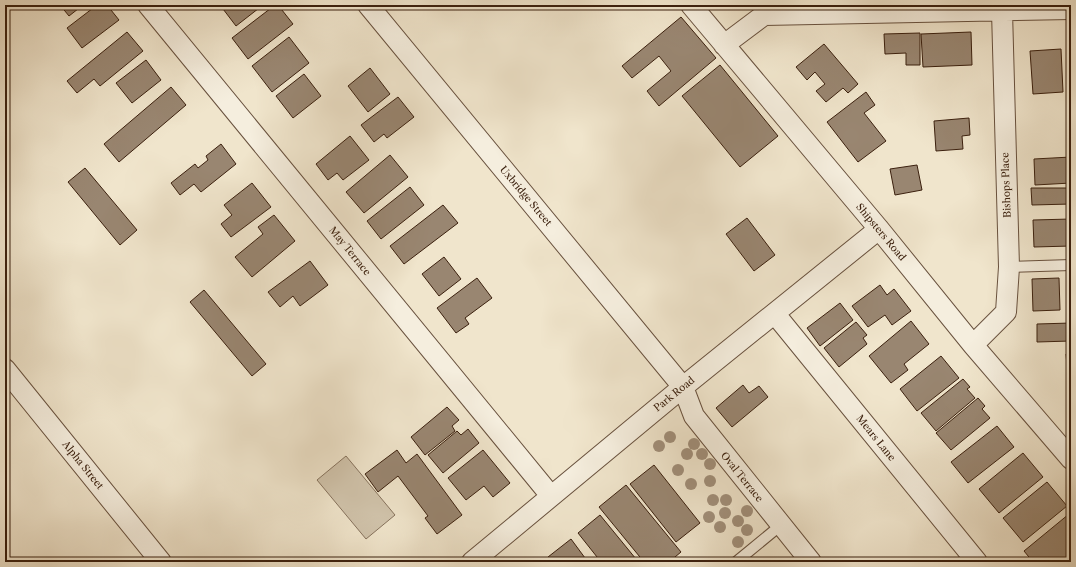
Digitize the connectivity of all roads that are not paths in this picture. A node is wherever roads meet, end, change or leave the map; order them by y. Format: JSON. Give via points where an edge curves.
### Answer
{"nodes":[{"id":1,"x":148,"y":5,"type":"edge"},
{"id":2,"x":368,"y":5,"type":"edge"},
{"id":3,"x":691,"y":5,"type":"edge"},
{"id":4,"x":1071,"y":9,"type":"edge"},
{"id":5,"x":1002,"y":11,"type":"junction"},
{"id":6,"x":724,"y":45,"type":"junction"},
{"id":7,"x":879,"y":229,"type":"junction"},
{"id":8,"x":1071,"y":265,"type":"edge"},
{"id":9,"x":1009,"y":267,"type":"junction"},
{"id":10,"x":775,"y":314,"type":"junction"},
{"id":11,"x":973,"y":345,"type":"junction"},
{"id":12,"x":5,"y":369,"type":"edge"},
{"id":13,"x":683,"y":387,"type":"junction"},
{"id":14,"x":1071,"y":459,"type":"edge"},
{"id":15,"x":551,"y":496,"type":"junction"},
{"id":16,"x":781,"y":525,"type":"junction"},
{"id":17,"x":161,"y":562,"type":"edge"},
{"id":18,"x":472,"y":562,"type":"edge"},
{"id":19,"x":736,"y":562,"type":"edge"},
{"id":20,"x":811,"y":562,"type":"edge"},
{"id":21,"x":977,"y":562,"type":"edge"}],
"edges":[{"from":1,"to":15,"type":"street","name":"May Terrace"},
{"from":2,"to":13,"type":"street","name":"Uxbridge Street"},
{"from":3,"to":6,"type":"street","name":"Shipsters Road"},
{"from":4,"to":5,"type":"street"},
{"from":5,"to":6,"type":"street","via":[[764,15]]},
{"from":5,"to":9,"type":"street","name":"Bishops Place"},
{"from":6,"to":7,"type":"street","name":"Shipsters Road"},
{"from":7,"to":10,"type":"street","name":"Park Road"},
{"from":7,"to":11,"type":"street","name":"Shipsters Road"},
{"from":8,"to":9,"type":"lane"},
{"from":9,"to":11,"type":"street","name":"Bishops Place","via":[[1006,312]]},
{"from":10,"to":13,"type":"street","name":"Park Road"},
{"from":10,"to":21,"type":"street","name":"Mears Lane"},
{"from":11,"to":14,"type":"street","name":"Shipsters Road"},
{"from":12,"to":17,"type":"street","name":"Alpha Street"},
{"from":13,"to":15,"type":"street","name":"Park Road"},
{"from":13,"to":16,"type":"street","name":"Oval Terrace","via":[[694,416]]},
{"from":15,"to":18,"type":"street","name":"Park Road"},
{"from":16,"to":19,"type":"lane"},
{"from":16,"to":20,"type":"street","name":"Oval Terrace"}]}
